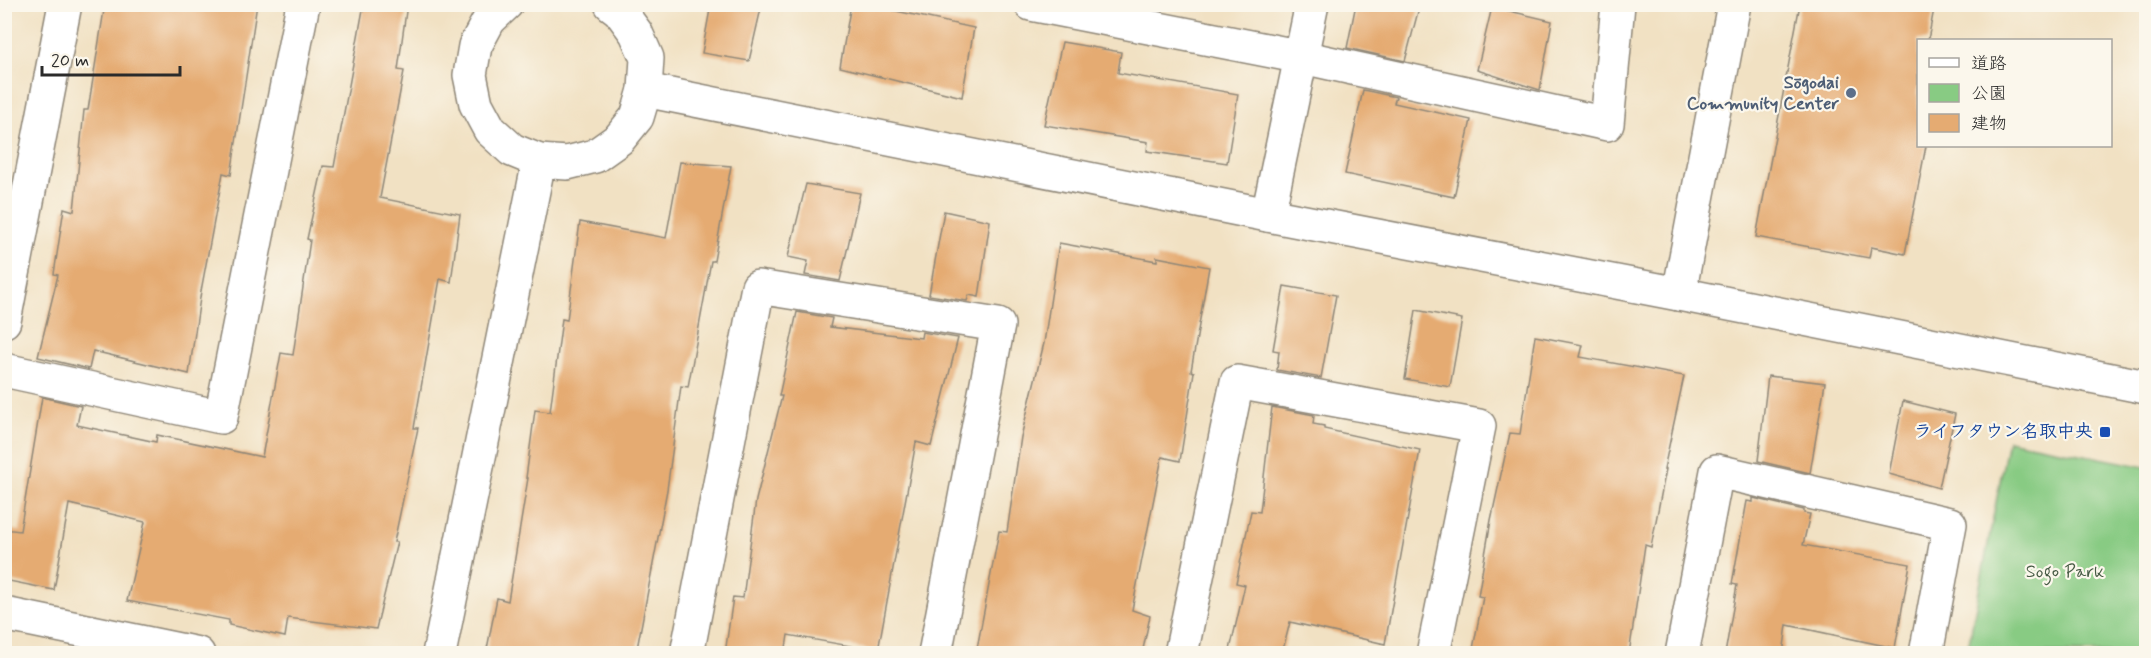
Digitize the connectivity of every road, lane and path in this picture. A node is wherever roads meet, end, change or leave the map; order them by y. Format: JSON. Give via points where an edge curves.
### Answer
{"nodes":[{"id":1,"x":65,"y":4,"type":"edge"},
{"id":2,"x":303,"y":4,"type":"edge"},
{"id":3,"x":506,"y":4,"type":"edge"},
{"id":4,"x":611,"y":4,"type":"edge"},
{"id":5,"x":1031,"y":4,"type":"edge"},
{"id":6,"x":1312,"y":4,"type":"edge"},
{"id":7,"x":1618,"y":4,"type":"edge"},
{"id":8,"x":1734,"y":4,"type":"edge"},
{"id":9,"x":1069,"y":8,"type":"edge"},
{"id":10,"x":1302,"y":57,"type":"junction"},
{"id":11,"x":645,"y":90,"type":"junction"},
{"id":12,"x":539,"y":161,"type":"junction"},
{"id":13,"x":1268,"y":215,"type":"junction"},
{"id":14,"x":1679,"y":294,"type":"junction"},
{"id":15,"x":4,"y":321,"type":"edge"},
{"id":16,"x":4,"y":370,"type":"edge"},
{"id":17,"x":2146,"y":387,"type":"edge"},
{"id":18,"x":4,"y":614,"type":"edge"},
{"id":19,"x":197,"y":653,"type":"edge"},
{"id":20,"x":439,"y":654,"type":"edge"},
{"id":21,"x":687,"y":654,"type":"edge"},
{"id":22,"x":936,"y":654,"type":"edge"},
{"id":23,"x":1181,"y":654,"type":"edge"},
{"id":24,"x":1433,"y":654,"type":"edge"},
{"id":25,"x":1682,"y":654,"type":"edge"},
{"id":26,"x":1926,"y":654,"type":"edge"}],
"edges":[{"from":1,"to":15,"type":"street"},
{"from":2,"to":16,"type":"street","via":[[221,417]]},
{"from":3,"to":12,"type":"street","via":[[489,20],[475,46],[470,75],[476,104],[497,137],[512,150]]},
{"from":4,"to":11,"type":"street","via":[[636,33],[647,58]]},
{"from":5,"to":9,"type":"street"},
{"from":6,"to":10,"type":"street"},
{"from":7,"to":10,"type":"street","via":[[1607,124]]},
{"from":8,"to":14,"type":"street"},
{"from":9,"to":10,"type":"street"},
{"from":10,"to":13,"type":"street"},
{"from":11,"to":12,"type":"street","via":[[637,117],[619,139],[595,156],[567,163]]},
{"from":11,"to":13,"type":"street"},
{"from":12,"to":20,"type":"street"},
{"from":13,"to":14,"type":"street"},
{"from":14,"to":17,"type":"street"},
{"from":18,"to":19,"type":"street"},
{"from":21,"to":22,"type":"street","via":[[758,287],[998,325]]},
{"from":23,"to":24,"type":"street","via":[[1237,382],[1479,426]]},
{"from":25,"to":26,"type":"street","via":[[1717,471],[1950,524]]}]}
